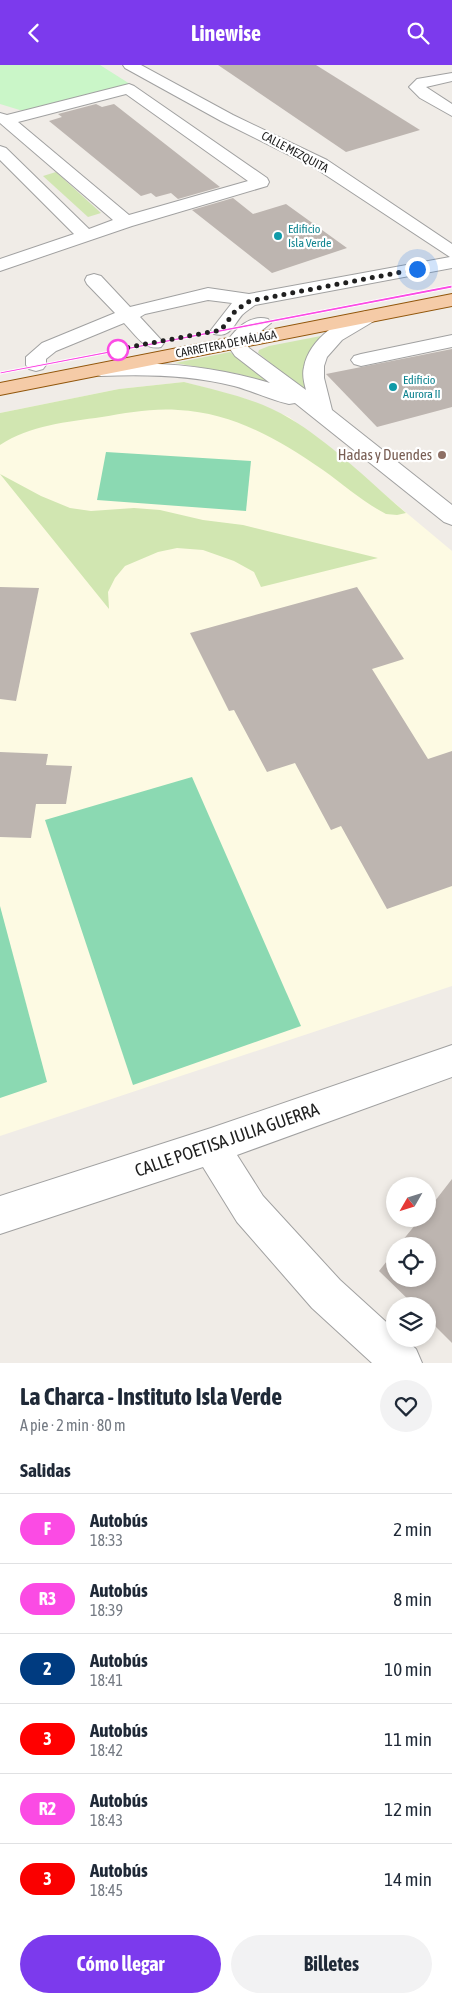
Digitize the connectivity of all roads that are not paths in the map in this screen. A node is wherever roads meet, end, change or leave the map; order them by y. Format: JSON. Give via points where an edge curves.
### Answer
{"nodes":[{"id":1,"x":130,"y":65,"type":"edge"},
{"id":2,"x":452,"y":77,"type":"edge"},
{"id":3,"x":452,"y":111,"type":"edge"},
{"id":4,"x":3,"y":119,"type":"edge"},
{"id":5,"x":0,"y":151,"type":"edge"},
{"id":6,"x":18,"y":168,"type":"junction"},
{"id":7,"x":0,"y":174,"type":"edge"},
{"id":8,"x":126,"y":222,"type":"junction"},
{"id":9,"x":86,"y":236,"type":"junction"},
{"id":10,"x":452,"y":252,"type":"edge"},
{"id":11,"x":452,"y":262,"type":"edge"},
{"id":12,"x":0,"y":265,"type":"edge"},
{"id":13,"x":94,"y":280,"type":"dead end"},
{"id":14,"x":452,"y":287,"type":"edge"},
{"id":15,"x":452,"y":300,"type":"edge"},
{"id":16,"x":250,"y":301,"type":"junction"},
{"id":17,"x":128,"y":315,"type":"junction"},
{"id":18,"x":367,"y":317,"type":"junction"},
{"id":19,"x":261,"y":323,"type":"joint"},
{"id":20,"x":229,"y":337,"type":"junction"},
{"id":21,"x":452,"y":341,"type":"edge"},
{"id":22,"x":154,"y":343,"type":"junction"},
{"id":23,"x":361,"y":360,"type":"dead end"},
{"id":24,"x":36,"y":365,"type":"junction"},
{"id":25,"x":88,"y":371,"type":"junction"},
{"id":26,"x":0,"y":372,"type":"edge"},
{"id":27,"x":0,"y":389,"type":"edge"},
{"id":28,"x":322,"y":413,"type":"junction"},
{"id":29,"x":452,"y":517,"type":"edge"},
{"id":30,"x":452,"y":1061,"type":"edge"},
{"id":31,"x":211,"y":1146,"type":"junction"},
{"id":32,"x":0,"y":1215,"type":"edge"},
{"id":33,"x":402,"y":1363,"type":"edge"}],
"edges":[{"from":1,"to":10,"type":"street","name":"CALLE MEZQUITA","via":[[320,164]]},
{"from":2,"to":3,"type":"street","via":[[422,82],[418,87]]},
{"from":4,"to":8,"type":"street"},
{"from":4,"to":8,"type":"street","via":[[129,89],[261,183]]},
{"from":5,"to":6,"type":"street"},
{"from":6,"to":7,"type":"street"},
{"from":6,"to":9,"type":"street"},
{"from":8,"to":9,"type":"street"},
{"from":9,"to":12,"type":"street"},
{"from":11,"to":16,"type":"street"},
{"from":13,"to":17,"type":"street"},
{"from":14,"to":19,"type":"main road","name":"CARRETERA DE MÁLAGA"},
{"from":15,"to":18,"type":"main road","name":"CARRETERA DE MÁLAGA"},
{"from":16,"to":17,"type":"street","via":[[208,294]]},
{"from":16,"to":20,"type":"street","via":[[236,310]]},
{"from":17,"to":22,"type":"street"},
{"from":17,"to":24,"type":"street","via":[[49,347],[36,357]]},
{"from":18,"to":20,"type":"main road","name":"CARRETERA DE MÁLAGA"},
{"from":18,"to":28,"type":"street","via":[[336,333],[314,366]]},
{"from":19,"to":20,"type":"street"},
{"from":20,"to":22,"type":"main road","name":"CARRETERA DE MÁLAGA"},
{"from":20,"to":25,"type":"main road","name":"CARRETERA DE MÁLAGA"},
{"from":20,"to":28,"type":"street","via":[[242,352]]},
{"from":21,"to":23,"type":"street"},
{"from":22,"to":24,"type":"main road","name":"CARRETERA DE MÁLAGA"},
{"from":24,"to":26,"type":"main road","name":"CARRETERA DE MÁLAGA"},
{"from":25,"to":27,"type":"main road","name":"CARRETERA DE MÁLAGA"},
{"from":25,"to":28,"type":"street","via":[[134,367],[219,376],[264,387]]},
{"from":28,"to":29,"type":"street"},
{"from":30,"to":31,"type":"street","name":"CALLE POETISA JULIA GUERRA"},
{"from":31,"to":32,"type":"street","name":"CALLE POETISA JULIA GUERRA"},
{"from":31,"to":33,"type":"street","via":[[256,1216],[326,1294]]}]}
